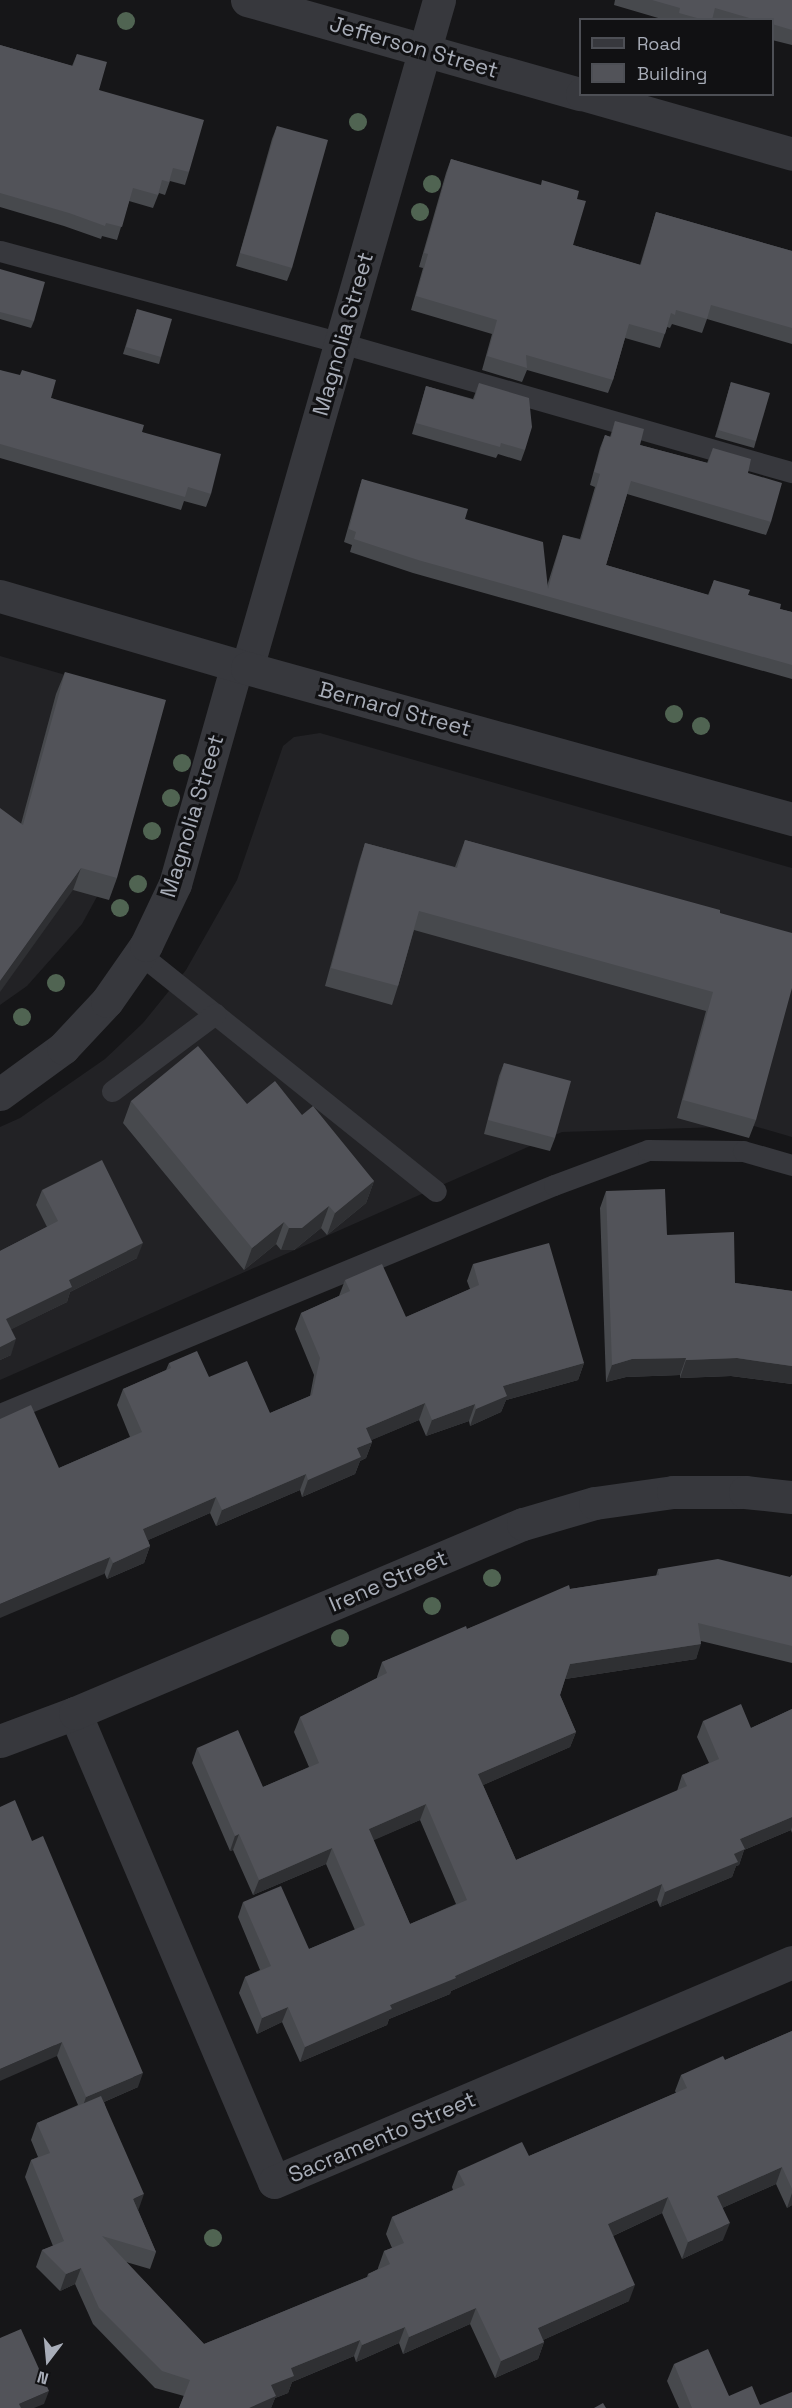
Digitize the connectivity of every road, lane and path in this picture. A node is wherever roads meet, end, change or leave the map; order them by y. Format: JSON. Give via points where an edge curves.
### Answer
{"nodes":[{"id":1,"x":247,"y":0,"type":"edge"},
{"id":2,"x":439,"y":0,"type":"edge"},
{"id":3,"x":425,"y":50,"type":"junction"},
{"id":4,"x":579,"y":93,"type":"edge"},
{"id":5,"x":588,"y":96,"type":"edge"},
{"id":6,"x":792,"y":154,"type":"edge"},
{"id":7,"x":0,"y":251,"type":"edge"},
{"id":8,"x":340,"y":343,"type":"junction"},
{"id":9,"x":792,"y":472,"type":"edge"},
{"id":10,"x":0,"y":596,"type":"edge"},
{"id":11,"x":242,"y":667,"type":"junction"},
{"id":12,"x":792,"y":819,"type":"edge"},
{"id":13,"x":140,"y":954,"type":"junction"},
{"id":14,"x":215,"y":1014,"type":"junction"},
{"id":15,"x":112,"y":1091,"type":"dead end"},
{"id":16,"x":0,"y":1094,"type":"edge"},
{"id":17,"x":792,"y":1165,"type":"edge"},
{"id":18,"x":436,"y":1191,"type":"dead end"},
{"id":19,"x":0,"y":1414,"type":"edge"},
{"id":20,"x":792,"y":1497,"type":"edge"},
{"id":21,"x":75,"y":1713,"type":"junction"},
{"id":22,"x":0,"y":1741,"type":"edge"},
{"id":23,"x":792,"y":1962,"type":"edge"}],
"edges":[{"from":1,"to":3,"type":"street","name":"Jefferson Street"},
{"from":2,"to":3,"type":"street","name":"Magnolia Street"},
{"from":3,"to":4,"type":"street","name":"Jefferson Street"},
{"from":3,"to":8,"type":"street","name":"Magnolia Street"},
{"from":5,"to":6,"type":"street","name":"Jefferson Street"},
{"from":7,"to":8,"type":"lane"},
{"from":8,"to":9,"type":"lane"},
{"from":8,"to":11,"type":"street","name":"Magnolia Street"},
{"from":10,"to":11,"type":"street","name":"Bernard Street"},
{"from":11,"to":12,"type":"street","name":"Bernard Street"},
{"from":11,"to":13,"type":"street","name":"Magnolia Street","via":[[175,884]]},
{"from":13,"to":14,"type":"lane"},
{"from":13,"to":16,"type":"street","name":"Magnolia Street","via":[[107,1001],[63,1048]]},
{"from":14,"to":15,"type":"lane"},
{"from":14,"to":18,"type":"lane"},
{"from":17,"to":19,"type":"lane","via":[[743,1151],[648,1150],[554,1185]]},
{"from":20,"to":21,"type":"street","name":"Irene Street","via":[[746,1492],[673,1492],[595,1503],[523,1524]]},
{"from":21,"to":22,"type":"street","name":"Irene Street"},
{"from":21,"to":23,"type":"street","name":"Sacramento Street","via":[[274,2182]]}]}
